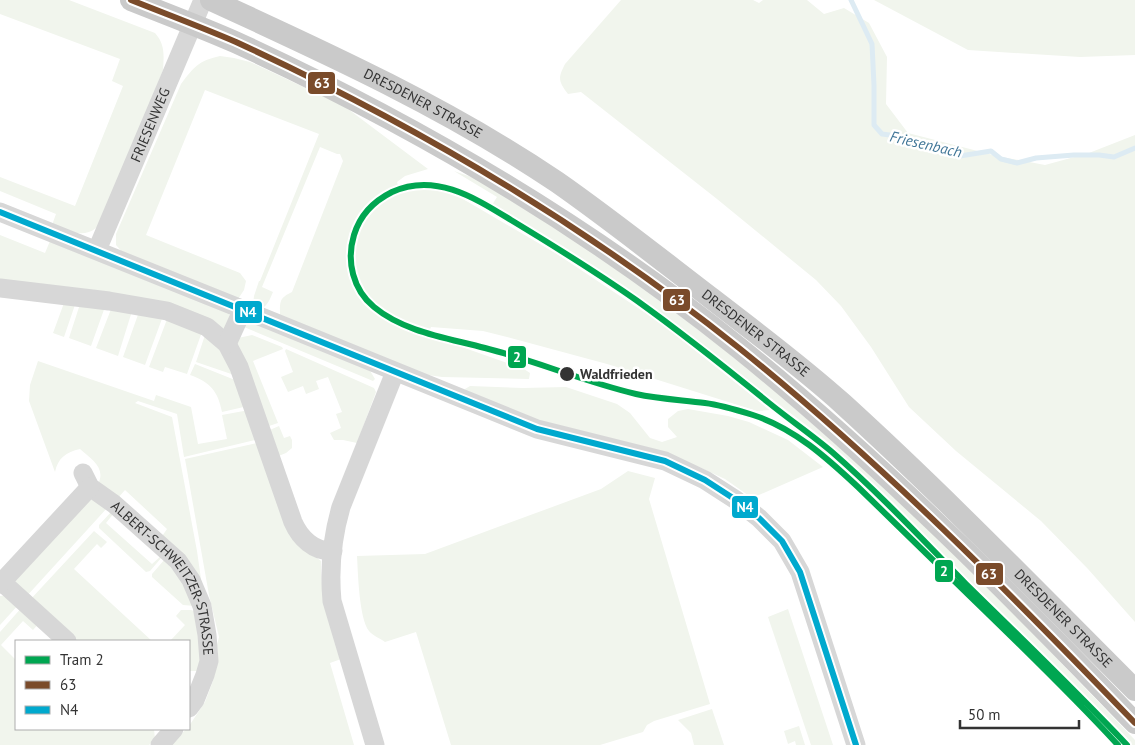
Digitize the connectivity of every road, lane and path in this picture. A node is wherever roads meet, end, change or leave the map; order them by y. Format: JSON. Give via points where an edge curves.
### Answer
{"nodes":[{"id":1,"x":131,"y":0,"type":"edge"},
{"id":2,"x":203,"y":0,"type":"edge"},
{"id":3,"x":211,"y":0,"type":"edge"},
{"id":4,"x":194,"y":25,"type":"junction"},
{"id":5,"x":0,"y":212,"type":"edge"},
{"id":6,"x":97,"y":250,"type":"junction"},
{"id":7,"x":0,"y":288,"type":"edge"},
{"id":8,"x":243,"y":309,"type":"junction"},
{"id":9,"x":227,"y":344,"type":"junction"},
{"id":10,"x":395,"y":372,"type":"junction"},
{"id":11,"x":332,"y":551,"type":"junction"},
{"id":12,"x":1,"y":583,"type":"edge"},
{"id":13,"x":66,"y":640,"type":"edge"},
{"id":14,"x":1135,"y":690,"type":"edge"},
{"id":15,"x":190,"y":707,"type":"edge"},
{"id":16,"x":1135,"y":723,"type":"edge"},
{"id":17,"x":375,"y":745,"type":"edge"},
{"id":18,"x":856,"y":745,"type":"edge"}],
"edges":[{"from":1,"to":4,"type":"main road"},
{"from":2,"to":4,"type":"street","name":"FRIESENWEG"},
{"from":3,"to":14,"type":"main road","name":"DRESDENER STRASSE","via":[[368,74],[460,123],[556,182],[635,239],[841,403],[961,516]]},
{"from":4,"to":6,"type":"street","name":"FRIESENWEG"},
{"from":4,"to":16,"type":"main road","via":[[389,118],[532,202],[619,258],[738,347],[892,481]]},
{"from":5,"to":6,"type":"street"},
{"from":6,"to":8,"type":"street"},
{"from":7,"to":9,"type":"street","via":[[167,311],[207,326]]},
{"from":8,"to":9,"type":"street"},
{"from":8,"to":10,"type":"street"},
{"from":9,"to":11,"type":"street","via":[[239,367],[298,533],[323,551]]},
{"from":10,"to":11,"type":"street","via":[[341,507]]},
{"from":10,"to":18,"type":"street","via":[[537,429],[665,461],[705,480],[759,518],[782,541],[800,572]]},
{"from":11,"to":17,"type":"street","via":[[332,601]]},
{"from":12,"to":13,"type":"street"},
{"from":12,"to":15,"type":"street","name":"ALBERT-SCHWEITZER-STRASSE","via":[[87,480],[178,561],[191,580],[202,606],[208,635],[208,661]]}]}
